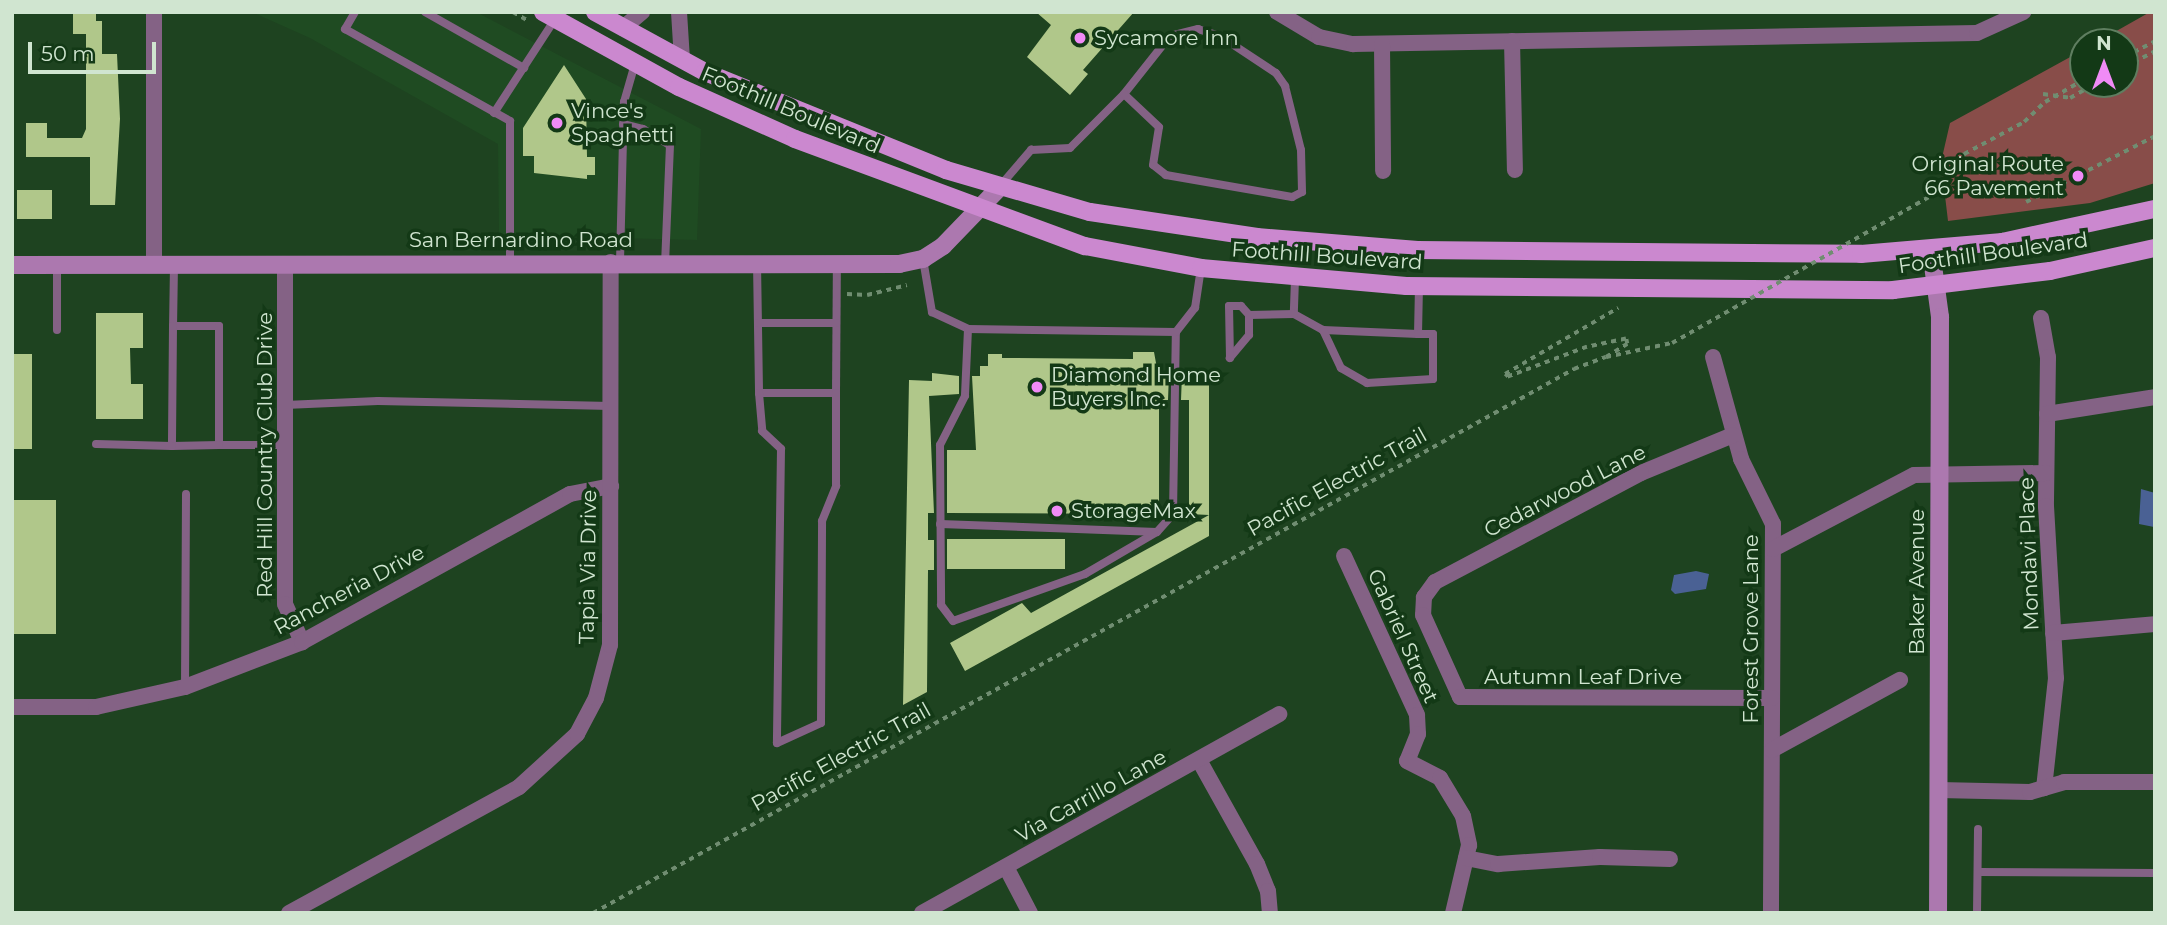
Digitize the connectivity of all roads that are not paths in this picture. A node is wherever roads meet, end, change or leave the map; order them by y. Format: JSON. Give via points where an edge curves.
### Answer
{"nodes":[{"id":1,"x":154,"y":12,"type":"edge"},
{"id":2,"x":355,"y":12,"type":"edge"},
{"id":3,"x":425,"y":12,"type":"edge"},
{"id":4,"x":595,"y":12,"type":"edge"},
{"id":5,"x":642,"y":12,"type":"edge"},
{"id":6,"x":679,"y":12,"type":"edge"},
{"id":7,"x":1277,"y":12,"type":"edge"},
{"id":8,"x":2023,"y":12,"type":"edge"},
{"id":9,"x":549,"y":16,"type":"edge"},
{"id":10,"x":623,"y":28,"type":"junction"},
{"id":11,"x":1512,"y":41,"type":"junction"},
{"id":12,"x":1382,"y":44,"type":"junction"},
{"id":13,"x":682,"y":60,"type":"junction"},
{"id":14,"x":635,"y":64,"type":"junction"},
{"id":15,"x":524,"y":68,"type":"junction"},
{"id":16,"x":1124,"y":94,"type":"junction"},
{"id":17,"x":495,"y":113,"type":"junction"},
{"id":18,"x":623,"y":124,"type":"junction"},
{"id":19,"x":1515,"y":170,"type":"dead end"},
{"id":20,"x":1383,"y":171,"type":"dead end"},
{"id":21,"x":1000,"y":187,"type":"junction"},
{"id":22,"x":980,"y":209,"type":"junction"},
{"id":23,"x":2155,"y":209,"type":"edge"},
{"id":24,"x":2155,"y":248,"type":"edge"},
{"id":25,"x":1931,"y":251,"type":"junction"},
{"id":26,"x":923,"y":259,"type":"junction"},
{"id":27,"x":616,"y":262,"type":"junction"},
{"id":28,"x":665,"y":262,"type":"junction"},
{"id":29,"x":510,"y":263,"type":"junction"},
{"id":30,"x":757,"y":263,"type":"junction"},
{"id":31,"x":836,"y":263,"type":"junction"},
{"id":32,"x":285,"y":264,"type":"junction"},
{"id":33,"x":12,"y":265,"type":"edge"},
{"id":34,"x":57,"y":265,"type":"junction"},
{"id":35,"x":154,"y":265,"type":"junction"},
{"id":36,"x":174,"y":265,"type":"junction"},
{"id":37,"x":1201,"y":268,"type":"junction"},
{"id":38,"x":1295,"y":279,"type":"junction"},
{"id":39,"x":1419,"y":286,"type":"junction"},
{"id":40,"x":1936,"y":287,"type":"junction"},
{"id":41,"x":1294,"y":314,"type":"junction"},
{"id":42,"x":1249,"y":315,"type":"junction"},
{"id":43,"x":2041,"y":318,"type":"dead end"},
{"id":44,"x":758,"y":323,"type":"junction"},
{"id":45,"x":836,"y":323,"type":"junction"},
{"id":46,"x":173,"y":326,"type":"junction"},
{"id":47,"x":968,"y":329,"type":"junction"},
{"id":48,"x":57,"y":330,"type":"dead end"},
{"id":49,"x":1323,"y":330,"type":"junction"},
{"id":50,"x":1176,"y":332,"type":"junction"},
{"id":51,"x":1418,"y":334,"type":"junction"},
{"id":52,"x":1713,"y":357,"type":"dead end"},
{"id":53,"x":759,"y":393,"type":"junction"},
{"id":54,"x":836,"y":393,"type":"junction"},
{"id":55,"x":2155,"y":397,"type":"edge"},
{"id":56,"x":285,"y":405,"type":"junction"},
{"id":57,"x":611,"y":406,"type":"junction"},
{"id":58,"x":2047,"y":415,"type":"junction"},
{"id":59,"x":1733,"y":435,"type":"junction"},
{"id":60,"x":96,"y":444,"type":"dead end"},
{"id":61,"x":219,"y":445,"type":"junction"},
{"id":62,"x":285,"y":445,"type":"junction"},
{"id":63,"x":172,"y":446,"type":"junction"},
{"id":64,"x":1941,"y":472,"type":"junction"},
{"id":65,"x":2046,"y":473,"type":"junction"},
{"id":66,"x":611,"y":486,"type":"junction"},
{"id":67,"x":186,"y":494,"type":"dead end"},
{"id":68,"x":940,"y":524,"type":"junction"},
{"id":69,"x":1157,"y":532,"type":"junction"},
{"id":70,"x":1773,"y":549,"type":"junction"},
{"id":71,"x":1344,"y":556,"type":"dead end"},
{"id":72,"x":1424,"y":597,"type":"joint"},
{"id":73,"x":2155,"y":624,"type":"edge"},
{"id":74,"x":2053,"y":633,"type":"junction"},
{"id":75,"x":302,"y":642,"type":"junction"},
{"id":76,"x":1900,"y":680,"type":"dead end"},
{"id":77,"x":185,"y":687,"type":"junction"},
{"id":78,"x":1772,"y":698,"type":"junction"},
{"id":79,"x":12,"y":707,"type":"edge"},
{"id":80,"x":1279,"y":714,"type":"dead end"},
{"id":81,"x":1772,"y":750,"type":"junction"},
{"id":82,"x":1199,"y":760,"type":"junction"},
{"id":83,"x":2155,"y":782,"type":"edge"},
{"id":84,"x":2044,"y":788,"type":"junction"},
{"id":85,"x":1939,"y":790,"type":"junction"},
{"id":86,"x":1978,"y":829,"type":"dead end"},
{"id":87,"x":1466,"y":858,"type":"junction"},
{"id":88,"x":1670,"y":859,"type":"dead end"},
{"id":89,"x":1006,"y":867,"type":"junction"},
{"id":90,"x":1978,"y":872,"type":"junction"},
{"id":91,"x":2155,"y":873,"type":"edge"},
{"id":92,"x":289,"y":913,"type":"edge"},
{"id":93,"x":922,"y":913,"type":"edge"},
{"id":94,"x":1030,"y":913,"type":"edge"},
{"id":95,"x":1270,"y":913,"type":"edge"},
{"id":96,"x":1452,"y":913,"type":"edge"},
{"id":97,"x":1771,"y":913,"type":"edge"},
{"id":98,"x":1938,"y":913,"type":"edge"},
{"id":99,"x":1977,"y":913,"type":"edge"}],
"edges":[{"from":1,"to":35,"type":"street"},
{"from":2,"to":17,"type":"lane","via":[[345,29]]},
{"from":3,"to":15,"type":"lane"},
{"from":4,"to":10,"type":"main road","name":"Foothill Boulevard"},
{"from":5,"to":10,"type":"street"},
{"from":6,"to":13,"type":"street"},
{"from":7,"to":12,"type":"street","via":[[1319,37]]},
{"from":8,"to":11,"type":"street","via":[[1977,33]]},
{"from":9,"to":14,"type":"main road","name":"Foothill Boulevard"},
{"from":9,"to":15,"type":"lane"},
{"from":10,"to":13,"type":"main road","name":"Foothill Boulevard"},
{"from":11,"to":12,"type":"street"},
{"from":11,"to":19,"type":"street"},
{"from":12,"to":20,"type":"street"},
{"from":13,"to":21,"type":"main road","name":"Foothill Boulevard","via":[[830,126]]},
{"from":14,"to":18,"type":"lane"},
{"from":14,"to":22,"type":"main road","name":"Foothill Boulevard","via":[[795,139]]},
{"from":15,"to":17,"type":"lane"},
{"from":16,"to":16,"type":"lane","via":[[1170,36],[1198,29],[1220,36],[1276,73],[1286,86],[1297,123],[1302,192],[1292,197],[1166,175],[1153,165],[1158,127]]},
{"from":16,"to":21,"type":"lane","via":[[1070,148],[1031,150]]},
{"from":17,"to":29,"type":"lane","via":[[510,121]]},
{"from":18,"to":27,"type":"lane"},
{"from":18,"to":28,"type":"lane","via":[[643,129],[670,145]]},
{"from":21,"to":22,"type":"street"},
{"from":21,"to":25,"type":"main road","name":"Foothill Boulevard","via":[[1090,212],[1320,244],[1445,250]]},
{"from":22,"to":26,"type":"street","via":[[954,238]]},
{"from":22,"to":37,"type":"main road","name":"Foothill Boulevard","via":[[1085,246]]},
{"from":23,"to":25,"type":"main road","name":"Foothill Boulevard","via":[[2050,234]]},
{"from":24,"to":40,"type":"main road","name":"Foothill Boulevard","via":[[2050,271]]},
{"from":25,"to":40,"type":"street","name":"Baker Avenue"},
{"from":26,"to":31,"type":"street","name":"San Bernardino Road"},
{"from":26,"to":47,"type":"lane","via":[[932,312]]},
{"from":27,"to":28,"type":"street","name":"San Bernardino Road"},
{"from":27,"to":29,"type":"street","name":"San Bernardino Road"},
{"from":27,"to":57,"type":"street","name":"Tapia Via Drive"},
{"from":28,"to":30,"type":"street","name":"San Bernardino Road"},
{"from":29,"to":32,"type":"street","name":"San Bernardino Road"},
{"from":30,"to":31,"type":"street","name":"San Bernardino Road"},
{"from":30,"to":44,"type":"lane"},
{"from":31,"to":45,"type":"lane"},
{"from":32,"to":36,"type":"street","name":"San Bernardino Road"},
{"from":32,"to":56,"type":"street","name":"Red Hill Country Club Drive"},
{"from":33,"to":34,"type":"street","name":"San Bernardino Road"},
{"from":34,"to":35,"type":"street","name":"San Bernardino Road"},
{"from":34,"to":48,"type":"lane"},
{"from":35,"to":36,"type":"street","name":"San Bernardino Road"},
{"from":36,"to":46,"type":"lane"},
{"from":37,"to":38,"type":"main road","name":"Foothill Boulevard"},
{"from":37,"to":50,"type":"lane","via":[[1195,308]]},
{"from":38,"to":39,"type":"main road","name":"Foothill Boulevard"},
{"from":38,"to":41,"type":"lane"},
{"from":39,"to":40,"type":"main road","name":"Foothill Boulevard"},
{"from":39,"to":51,"type":"lane"},
{"from":40,"to":64,"type":"street","name":"Baker Avenue"},
{"from":41,"to":42,"type":"lane"},
{"from":41,"to":49,"type":"lane"},
{"from":42,"to":42,"type":"lane","via":[[1241,306],[1229,306],[1230,358],[1249,335]]},
{"from":43,"to":58,"type":"street","name":"Mondavi Place","via":[[2048,357]]},
{"from":44,"to":45,"type":"lane"},
{"from":44,"to":53,"type":"lane"},
{"from":45,"to":54,"type":"lane"},
{"from":46,"to":61,"type":"lane","via":[[219,326]]},
{"from":46,"to":63,"type":"lane"},
{"from":47,"to":50,"type":"lane"},
{"from":47,"to":68,"type":"lane","via":[[965,396],[940,445]]},
{"from":49,"to":51,"type":"lane"},
{"from":49,"to":51,"type":"lane","via":[[1341,368],[1367,383],[1433,379],[1433,334]]},
{"from":50,"to":69,"type":"lane","via":[[1173,514]]},
{"from":52,"to":59,"type":"street","name":"Forest Grove Lane"},
{"from":53,"to":54,"type":"lane"},
{"from":53,"to":54,"type":"lane","via":[[762,431],[781,449],[777,743],[821,723],[822,521],[836,486]]},
{"from":55,"to":58,"type":"street"},
{"from":56,"to":57,"type":"lane","via":[[378,401]]},
{"from":56,"to":62,"type":"street","name":"Red Hill Country Club Drive"},
{"from":57,"to":66,"type":"street","name":"Tapia Via Drive"},
{"from":58,"to":65,"type":"street","name":"Mondavi Place"},
{"from":59,"to":70,"type":"street","name":"Forest Grove Lane","via":[[1773,524]]},
{"from":59,"to":72,"type":"street","name":"Cedarwood Lane","via":[[1629,480],[1436,582]]},
{"from":60,"to":63,"type":"lane"},
{"from":61,"to":62,"type":"lane"},
{"from":61,"to":63,"type":"lane"},
{"from":62,"to":75,"type":"street","name":"Red Hill Country Club Drive","via":[[285,604]]},
{"from":64,"to":65,"type":"street"},
{"from":64,"to":70,"type":"street","via":[[1914,475]]},
{"from":64,"to":85,"type":"street","name":"Baker Avenue"},
{"from":65,"to":74,"type":"street","name":"Mondavi Place"},
{"from":66,"to":75,"type":"street","name":"Rancheria Drive","via":[[570,494]]},
{"from":66,"to":92,"type":"street","name":"Tapia Via Drive","via":[[610,645],[596,698],[577,734],[519,787]]},
{"from":67,"to":77,"type":"lane"},
{"from":68,"to":69,"type":"lane"},
{"from":68,"to":69,"type":"lane","via":[[941,605],[953,621],[1085,574]]},
{"from":70,"to":78,"type":"street","name":"Forest Grove Lane"},
{"from":71,"to":87,"type":"street","name":"Gabriel Street","via":[[1418,715],[1418,734],[1407,761],[1440,778],[1456,798],[1469,845]]},
{"from":72,"to":78,"type":"street","name":"Autumn Leaf Drive","via":[[1423,615],[1460,697]]},
{"from":73,"to":74,"type":"street"},
{"from":74,"to":84,"type":"street","name":"Mondavi Place","via":[[2056,678]]},
{"from":75,"to":77,"type":"street","name":"Rancheria Drive"},
{"from":76,"to":81,"type":"street"},
{"from":77,"to":79,"type":"street","name":"Rancheria Drive","via":[[96,707]]},
{"from":78,"to":81,"type":"street","name":"Forest Grove Lane"},
{"from":80,"to":82,"type":"street","name":"Via Carrillo Lane"},
{"from":81,"to":97,"type":"street","name":"Forest Grove Lane"},
{"from":82,"to":89,"type":"street","name":"Via Carrillo Lane"},
{"from":82,"to":95,"type":"street","via":[[1257,864],[1268,891]]},
{"from":83,"to":84,"type":"street","via":[[2064,782]]},
{"from":84,"to":85,"type":"street","via":[[2030,792]]},
{"from":85,"to":98,"type":"street","name":"Baker Avenue"},
{"from":86,"to":90,"type":"lane"},
{"from":87,"to":88,"type":"street","via":[[1497,864],[1600,857]]},
{"from":87,"to":96,"type":"street","name":"Gabriel Street"},
{"from":89,"to":93,"type":"street","name":"Via Carrillo Lane"},
{"from":89,"to":94,"type":"street"},
{"from":90,"to":91,"type":"lane"},
{"from":90,"to":99,"type":"lane"}]}
